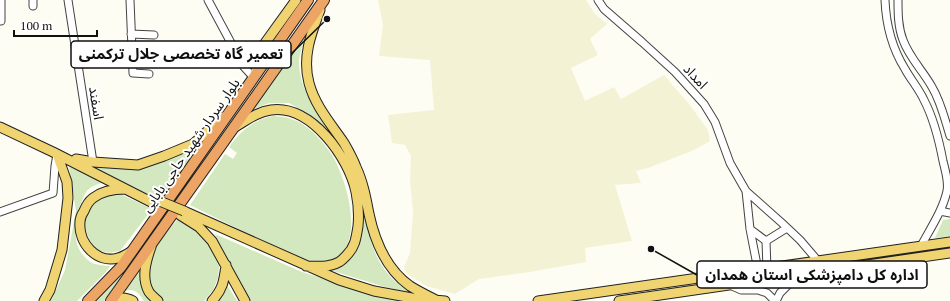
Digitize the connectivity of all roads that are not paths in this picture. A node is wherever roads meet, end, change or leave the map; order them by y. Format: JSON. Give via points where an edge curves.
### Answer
{"nodes":[{"id":1,"x":0,"y":0,"type":"edge"},
{"id":2,"x":68,"y":0,"type":"edge"},
{"id":3,"x":130,"y":0,"type":"edge"},
{"id":4,"x":208,"y":0,"type":"edge"},
{"id":5,"x":296,"y":0,"type":"edge"},
{"id":6,"x":308,"y":0,"type":"edge"},
{"id":7,"x":324,"y":0,"type":"edge"},
{"id":8,"x":598,"y":0,"type":"edge"},
{"id":9,"x":885,"y":0,"type":"edge"},
{"id":10,"x":898,"y":0,"type":"edge"},
{"id":11,"x":1,"y":21,"type":"dead end"},
{"id":12,"x":131,"y":34,"type":"junction"},
{"id":13,"x":154,"y":36,"type":"dead end"},
{"id":14,"x":132,"y":46,"type":"junction"},
{"id":15,"x":147,"y":46,"type":"dead end"},
{"id":16,"x":149,"y":74,"type":"dead end"},
{"id":17,"x":254,"y":78,"type":"junction"},
{"id":18,"x":236,"y":103,"type":"junction"},
{"id":19,"x":0,"y":127,"type":"edge"},
{"id":20,"x":234,"y":127,"type":"junction"},
{"id":21,"x":950,"y":136,"type":"edge"},
{"id":22,"x":55,"y":153,"type":"junction"},
{"id":23,"x":76,"y":159,"type":"junction"},
{"id":24,"x":93,"y":162,"type":"junction"},
{"id":25,"x":125,"y":189,"type":"junction"},
{"id":26,"x":746,"y":191,"type":"junction"},
{"id":27,"x":156,"y":202,"type":"junction"},
{"id":28,"x":940,"y":210,"type":"junction"},
{"id":29,"x":0,"y":212,"type":"edge"},
{"id":30,"x":182,"y":213,"type":"junction"},
{"id":31,"x":950,"y":213,"type":"edge"},
{"id":32,"x":787,"y":228,"type":"junction"},
{"id":33,"x":750,"y":230,"type":"junction"},
{"id":34,"x":766,"y":241,"type":"junction"},
{"id":35,"x":950,"y":242,"type":"edge"},
{"id":36,"x":152,"y":244,"type":"junction"},
{"id":37,"x":921,"y":246,"type":"junction"},
{"id":38,"x":132,"y":251,"type":"junction"},
{"id":39,"x":950,"y":254,"type":"edge"},
{"id":40,"x":818,"y":261,"type":"junction"},
{"id":41,"x":226,"y":265,"type":"junction"},
{"id":42,"x":306,"y":266,"type":"junction"},
{"id":43,"x":762,"y":270,"type":"junction"},
{"id":44,"x":796,"y":276,"type":"junction"},
{"id":45,"x":764,"y":280,"type":"junction"},
{"id":46,"x":730,"y":285,"type":"junction"},
{"id":47,"x":556,"y":300,"type":"edge"},
{"id":48,"x":44,"y":301,"type":"edge"},
{"id":49,"x":88,"y":301,"type":"edge"},
{"id":50,"x":112,"y":301,"type":"edge"},
{"id":51,"x":133,"y":301,"type":"edge"},
{"id":52,"x":158,"y":301,"type":"edge"},
{"id":53,"x":212,"y":301,"type":"edge"},
{"id":54,"x":245,"y":301,"type":"edge"},
{"id":55,"x":441,"y":301,"type":"edge"},
{"id":56,"x":538,"y":301,"type":"edge"},
{"id":57,"x":619,"y":301,"type":"edge"},
{"id":58,"x":775,"y":301,"type":"edge"}],
"edges":[{"from":1,"to":11,"type":"street"},
{"from":2,"to":24,"type":"street","name":"اسفند"},
{"from":3,"to":12,"type":"street"},
{"from":4,"to":17,"type":"street","via":[[244,67]]},
{"from":5,"to":17,"type":"main road","via":[[260,50]]},
{"from":6,"to":17,"type":"highway","name":"بلوار سردار شهید حاجی بابایی"},
{"from":7,"to":20,"type":"highway","name":"بلوار سردار شهید حاجی بابایی"},
{"from":7,"to":55,"type":"main road","via":[[310,36],[306,59],[309,82],[316,100],[357,168],[377,242],[385,259],[396,275],[410,286]]},
{"from":8,"to":26,"type":"street","name":"امداد","via":[[604,9],[676,72],[704,104],[715,122],[730,163]]},
{"from":9,"to":28,"type":"street","via":[[890,39],[923,98],[937,135],[947,182]]},
{"from":10,"to":21,"type":"street","via":[[899,26],[903,40],[932,87]]},
{"from":12,"to":13,"type":"street"},
{"from":12,"to":14,"type":"street"},
{"from":14,"to":15,"type":"street"},
{"from":14,"to":16,"type":"street","via":[[133,73]]},
{"from":17,"to":18,"type":"highway","name":"بلوار سردار شهید حاجی بابایی"},
{"from":18,"to":24,"type":"main road","via":[[193,144],[138,165]]},
{"from":18,"to":38,"type":"highway","name":"بلوار سردار شهید حاجی بابایی"},
{"from":19,"to":22,"type":"main road"},
{"from":20,"to":36,"type":"highway","name":"بلوار سردار شهید حاجی بابایی"},
{"from":20,"to":42,"type":"main road","via":[[258,113],[272,110],[289,111],[304,117],[321,131],[347,167],[356,192],[356,240],[339,262],[329,266]]},
{"from":22,"to":23,"type":"main road"},
{"from":22,"to":25,"type":"main road"},
{"from":22,"to":29,"type":"street","via":[[53,193]]},
{"from":22,"to":48,"type":"main road","via":[[67,182],[68,198],[62,250]]},
{"from":23,"to":24,"type":"main road"},
{"from":23,"to":27,"type":"main road"},
{"from":25,"to":27,"type":"main road"},
{"from":25,"to":38,"type":"main road","via":[[112,190],[92,198],[82,215],[81,233],[83,242],[102,258],[117,259]]},
{"from":26,"to":32,"type":"street"},
{"from":26,"to":33,"type":"street"},
{"from":27,"to":30,"type":"main road","bridge":true},
{"from":28,"to":31,"type":"street"},
{"from":28,"to":37,"type":"street"},
{"from":30,"to":41,"type":"main road","via":[[212,241]]},
{"from":30,"to":42,"type":"main road"},
{"from":32,"to":34,"type":"street"},
{"from":32,"to":40,"type":"street"},
{"from":33,"to":34,"type":"street"},
{"from":33,"to":43,"type":"street"},
{"from":34,"to":43,"type":"street"},
{"from":35,"to":37,"type":"main road"},
{"from":36,"to":50,"type":"highway","name":"بلوار سردار شهید حاجی بابایی"},
{"from":36,"to":52,"type":"main road","via":[[145,263],[145,280],[149,292]]},
{"from":37,"to":40,"type":"main road"},
{"from":38,"to":49,"type":"highway","name":"بلوار سردار شهید حاجی بابایی","via":[[121,267]]},
{"from":39,"to":44,"type":"main road"},
{"from":40,"to":43,"type":"main road"},
{"from":41,"to":53,"type":"main road","via":[[225,278],[219,294]]},
{"from":41,"to":54,"type":"main road"},
{"from":42,"to":55,"type":"main road","via":[[374,292]]},
{"from":43,"to":45,"type":"main road"},
{"from":43,"to":47,"type":"main road"},
{"from":44,"to":45,"type":"main road"},
{"from":44,"to":58,"type":"street"},
{"from":45,"to":46,"type":"main road"},
{"from":46,"to":57,"type":"main road"},
{"from":46,"to":58,"type":"street","via":[[741,290],[767,293]]},
{"from":47,"to":56,"type":"main road"},
{"from":50,"to":51,"type":"main road","via":[[118,298]]}]}
